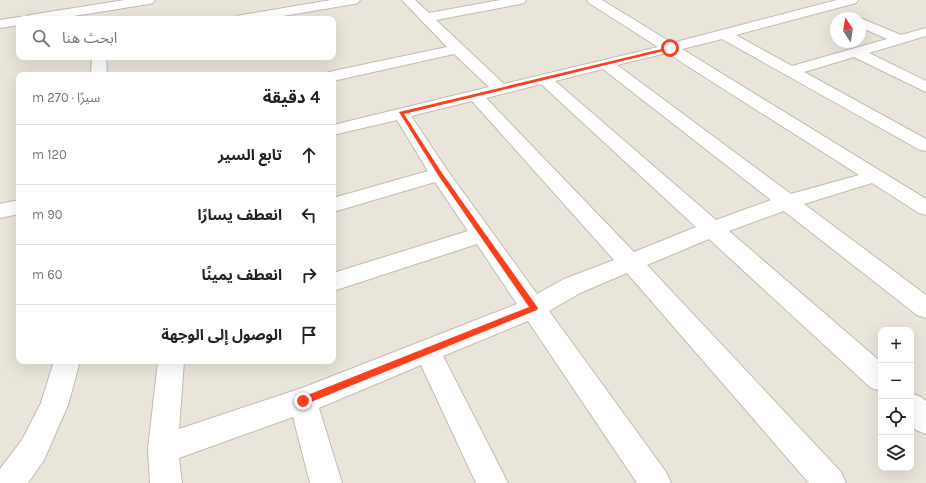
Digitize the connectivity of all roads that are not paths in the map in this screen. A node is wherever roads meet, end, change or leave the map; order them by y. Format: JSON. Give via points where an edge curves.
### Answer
{"nodes":[{"id":1,"x":149,"y":0,"type":"edge"},
{"id":2,"x":354,"y":0,"type":"edge"},
{"id":3,"x":408,"y":0,"type":"edge"},
{"id":4,"x":520,"y":0,"type":"edge"},
{"id":5,"x":593,"y":0,"type":"edge"},
{"id":6,"x":852,"y":0,"type":"edge"},
{"id":7,"x":826,"y":7,"type":"junction"},
{"id":8,"x":101,"y":9,"type":"edge"},
{"id":9,"x":838,"y":12,"type":"edge"},
{"id":10,"x":29,"y":15,"type":"edge"},
{"id":11,"x":260,"y":16,"type":"edge"},
{"id":12,"x":425,"y":18,"type":"junction"},
{"id":13,"x":16,"y":21,"type":"edge"},
{"id":14,"x":0,"y":24,"type":"edge"},
{"id":15,"x":866,"y":25,"type":"edge"},
{"id":16,"x":926,"y":32,"type":"edge"},
{"id":17,"x":724,"y":34,"type":"junction"},
{"id":18,"x":899,"y":39,"type":"junction"},
{"id":19,"x":670,"y":48,"type":"junction"},
{"id":20,"x":457,"y":49,"type":"junction"},
{"id":21,"x":855,"y":52,"type":"junction"},
{"id":22,"x":99,"y":60,"type":"edge"},
{"id":23,"x":606,"y":64,"type":"junction"},
{"id":24,"x":790,"y":71,"type":"junction"},
{"id":25,"x":99,"y":72,"type":"edge"},
{"id":26,"x":336,"y":75,"type":"edge"},
{"id":27,"x":544,"y":78,"type":"junction"},
{"id":28,"x":926,"y":87,"type":"edge"},
{"id":29,"x":500,"y":89,"type":"junction"},
{"id":30,"x":476,"y":95,"type":"junction"},
{"id":31,"x":401,"y":113,"type":"junction"},
{"id":32,"x":336,"y":129,"type":"edge"},
{"id":33,"x":926,"y":146,"type":"edge"},
{"id":34,"x":440,"y":174,"type":"junction"},
{"id":35,"x":876,"y":176,"type":"junction"},
{"id":36,"x":787,"y":202,"type":"junction"},
{"id":37,"x":336,"y":204,"type":"edge"},
{"id":38,"x":16,"y":207,"type":"edge"},
{"id":39,"x":926,"y":208,"type":"edge"},
{"id":40,"x":0,"y":211,"type":"edge"},
{"id":41,"x":713,"y":228,"type":"junction"},
{"id":42,"x":482,"y":234,"type":"junction"},
{"id":43,"x":630,"y":262,"type":"junction"},
{"id":44,"x":336,"y":281,"type":"edge"},
{"id":45,"x":534,"y":308,"type":"junction"},
{"id":46,"x":926,"y":308,"type":"edge"},
{"id":47,"x":427,"y":350,"type":"junction"},
{"id":48,"x":66,"y":364,"type":"edge"},
{"id":49,"x":171,"y":364,"type":"edge"},
{"id":50,"x":878,"y":376,"type":"edge"},
{"id":51,"x":303,"y":401,"type":"junction"},
{"id":52,"x":914,"y":409,"type":"edge"},
{"id":53,"x":926,"y":420,"type":"edge"},
{"id":54,"x":162,"y":472,"type":"edge"},
{"id":55,"x":9,"y":483,"type":"edge"},
{"id":56,"x":326,"y":483,"type":"edge"},
{"id":57,"x":492,"y":483,"type":"edge"},
{"id":58,"x":655,"y":483,"type":"edge"},
{"id":59,"x":830,"y":483,"type":"edge"}],
"edges":[{"from":1,"to":8,"type":"street"},
{"from":2,"to":11,"type":"street"},
{"from":3,"to":12,"type":"street"},
{"from":4,"to":12,"type":"street"},
{"from":5,"to":19,"type":"street"},
{"from":6,"to":7,"type":"street"},
{"from":7,"to":9,"type":"street"},
{"from":7,"to":17,"type":"street"},
{"from":8,"to":10,"type":"street"},
{"from":12,"to":20,"type":"street"},
{"from":13,"to":14,"type":"street"},
{"from":15,"to":18,"type":"street"},
{"from":16,"to":18,"type":"street"},
{"from":17,"to":19,"type":"street"},
{"from":17,"to":24,"type":"street"},
{"from":18,"to":21,"type":"street"},
{"from":19,"to":23,"type":"street"},
{"from":19,"to":35,"type":"street"},
{"from":20,"to":26,"type":"street"},
{"from":20,"to":29,"type":"street"},
{"from":21,"to":24,"type":"street"},
{"from":21,"to":28,"type":"street"},
{"from":22,"to":25,"type":"street"},
{"from":23,"to":27,"type":"street"},
{"from":23,"to":36,"type":"street"},
{"from":24,"to":33,"type":"street"},
{"from":27,"to":29,"type":"street"},
{"from":27,"to":41,"type":"street"},
{"from":29,"to":30,"type":"street"},
{"from":30,"to":31,"type":"street"},
{"from":30,"to":43,"type":"street"},
{"from":31,"to":32,"type":"street"},
{"from":31,"to":34,"type":"street"},
{"from":34,"to":37,"type":"street"},
{"from":34,"to":42,"type":"street"},
{"from":35,"to":36,"type":"street"},
{"from":35,"to":39,"type":"street"},
{"from":36,"to":41,"type":"street"},
{"from":36,"to":46,"type":"street"},
{"from":38,"to":40,"type":"street"},
{"from":41,"to":43,"type":"street"},
{"from":41,"to":50,"type":"street"},
{"from":42,"to":44,"type":"street"},
{"from":42,"to":45,"type":"street"},
{"from":43,"to":45,"type":"street","via":[[572,286]]},
{"from":43,"to":59,"type":"street"},
{"from":45,"to":47,"type":"street"},
{"from":45,"to":58,"type":"street"},
{"from":47,"to":51,"type":"street"},
{"from":47,"to":57,"type":"street"},
{"from":48,"to":55,"type":"street","via":[[54,404],[33,450]]},
{"from":49,"to":54,"type":"street"},
{"from":51,"to":54,"type":"street"},
{"from":51,"to":56,"type":"street"},
{"from":52,"to":53,"type":"street"}]}
